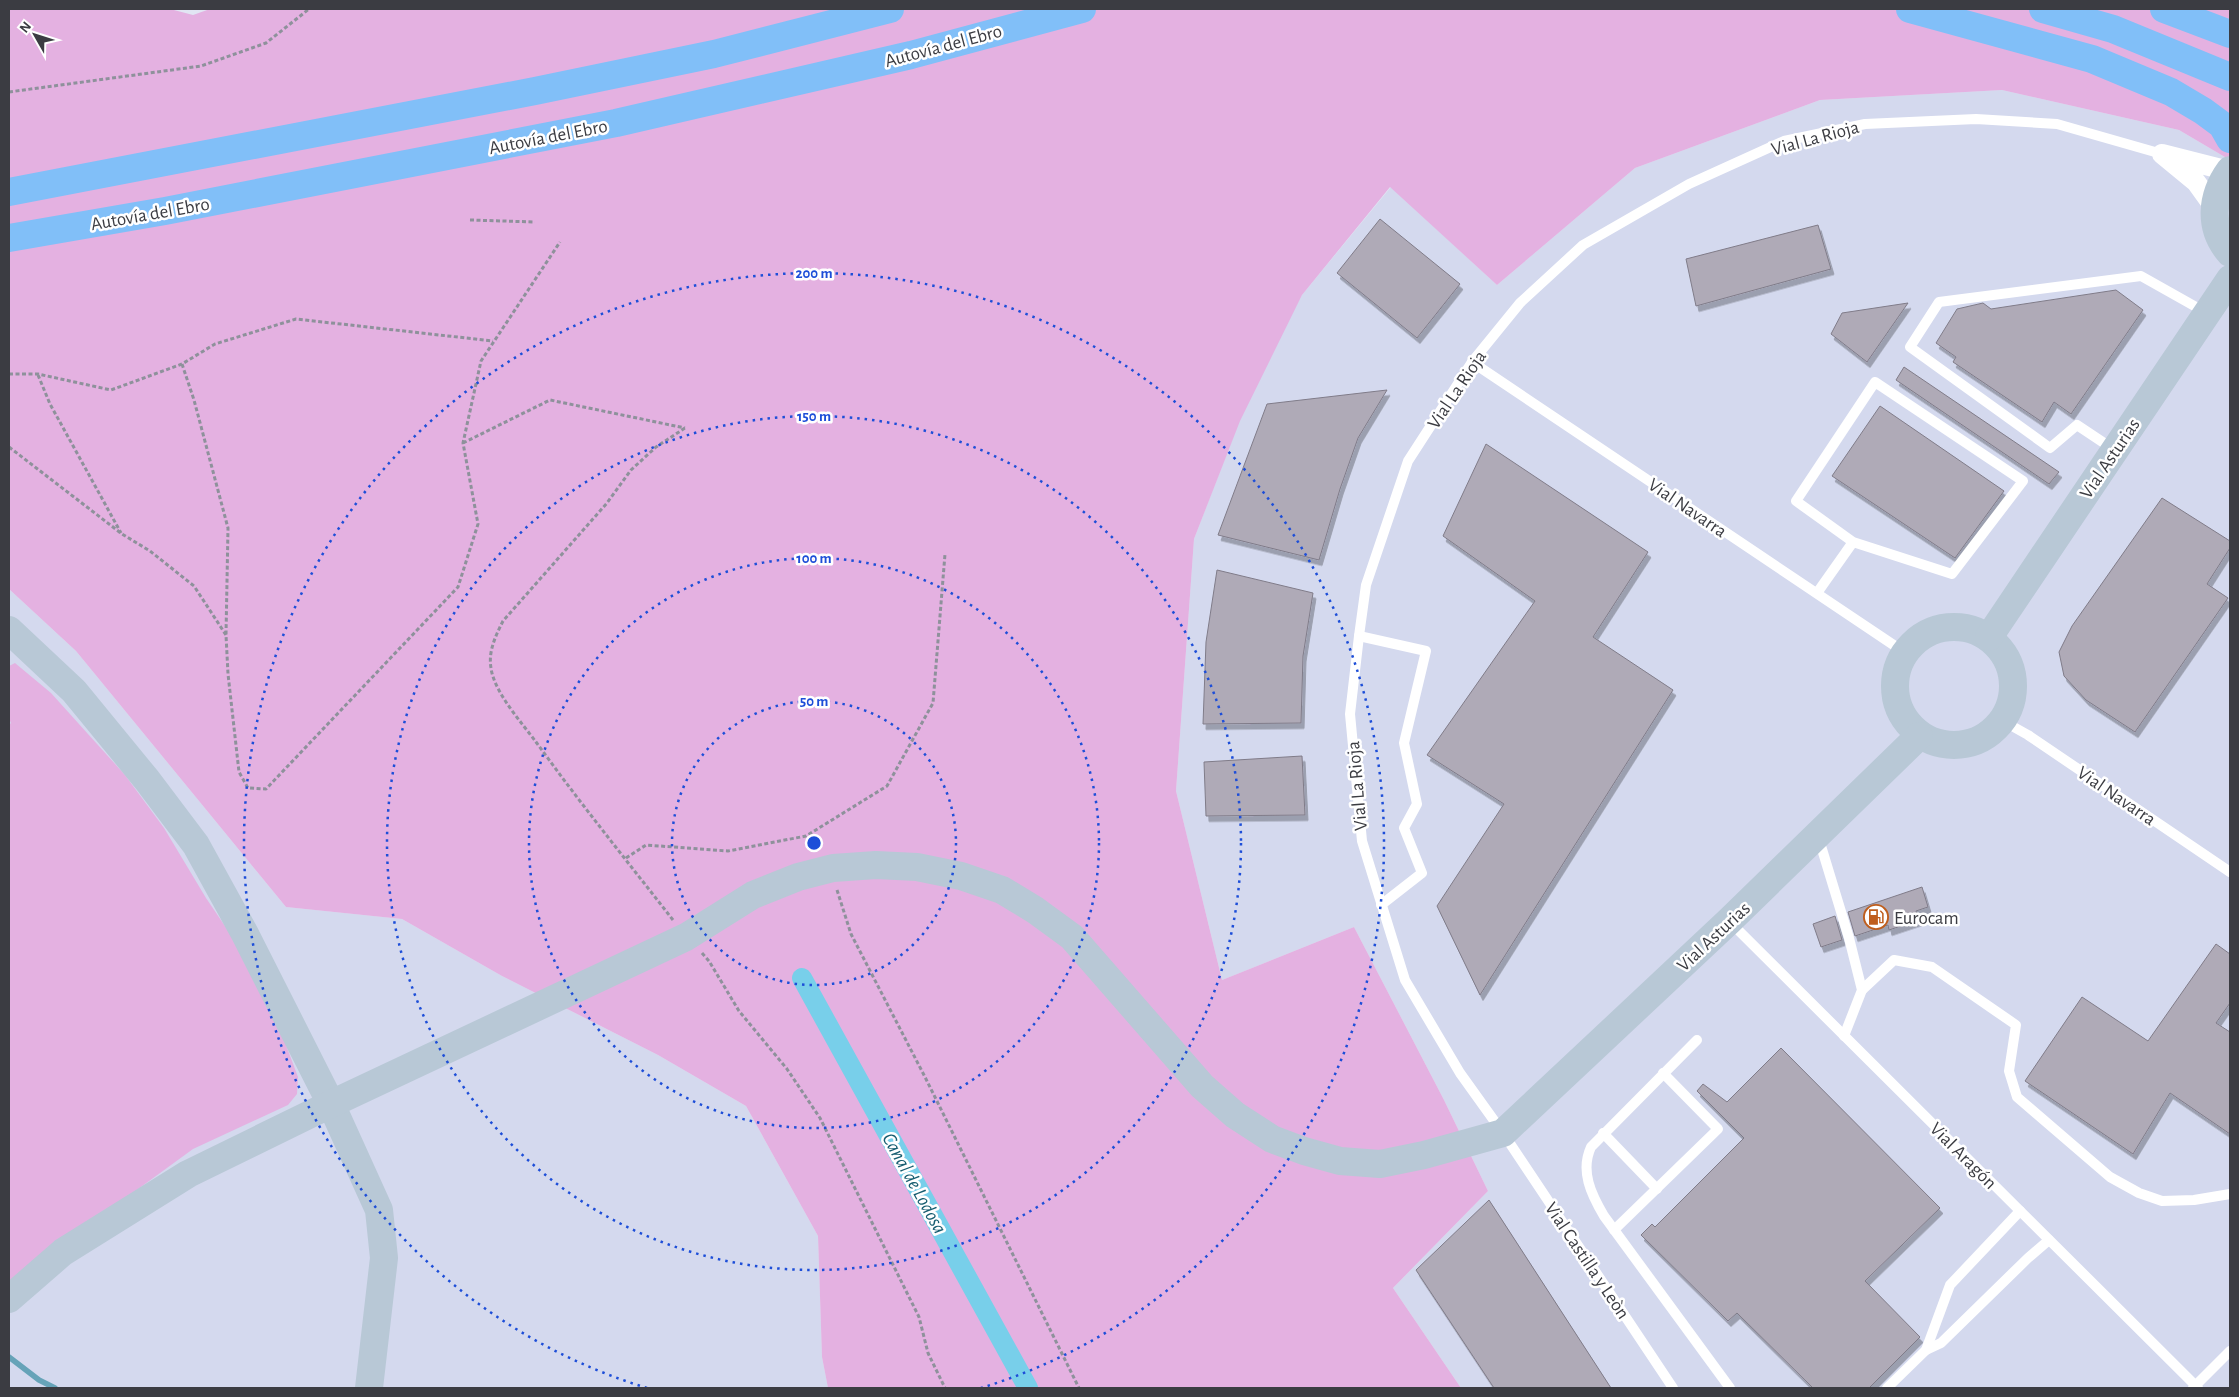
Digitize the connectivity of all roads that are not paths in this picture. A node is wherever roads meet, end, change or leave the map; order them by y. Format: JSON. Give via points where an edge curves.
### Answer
{"nodes":[{"id":1,"x":890,"y":9,"type":"edge"},
{"id":2,"x":1082,"y":9,"type":"edge"},
{"id":3,"x":1910,"y":9,"type":"edge"},
{"id":4,"x":2043,"y":9,"type":"edge"},
{"id":5,"x":2164,"y":9,"type":"edge"},
{"id":6,"x":2230,"y":34,"type":"edge"},
{"id":7,"x":2230,"y":77,"type":"edge"},
{"id":8,"x":2230,"y":139,"type":"edge"},
{"id":9,"x":2162,"y":154,"type":"junction"},
{"id":10,"x":2230,"y":171,"type":"edge"},
{"id":11,"x":9,"y":192,"type":"edge"},
{"id":12,"x":2214,"y":207,"type":"junction"},
{"id":13,"x":9,"y":238,"type":"edge"},
{"id":14,"x":2230,"y":253,"type":"edge"},
{"id":15,"x":2230,"y":279,"type":"edge"},
{"id":16,"x":2206,"y":313,"type":"junction"},
{"id":17,"x":1472,"y":362,"type":"junction"},
{"id":18,"x":2115,"y":450,"type":"junction"},
{"id":19,"x":1853,"y":542,"type":"junction"},
{"id":20,"x":1817,"y":593,"type":"junction"},
{"id":21,"x":1359,"y":636,"type":"junction"},
{"id":22,"x":13,"y":637,"type":"edge"},
{"id":23,"x":1989,"y":637,"type":"junction"},
{"id":24,"x":1904,"y":652,"type":"junction"},
{"id":25,"x":2003,"y":721,"type":"junction"},
{"id":26,"x":1919,"y":736,"type":"junction"},
{"id":27,"x":1818,"y":835,"type":"junction"},
{"id":28,"x":2230,"y":872,"type":"edge"},
{"id":29,"x":1381,"y":905,"type":"junction"},
{"id":30,"x":1729,"y":921,"type":"junction"},
{"id":31,"x":1862,"y":990,"type":"junction"},
{"id":32,"x":1844,"y":1036,"type":"junction"},
{"id":33,"x":1697,"y":1040,"type":"dead end"},
{"id":34,"x":1663,"y":1073,"type":"junction"},
{"id":35,"x":331,"y":1104,"type":"junction"},
{"id":36,"x":1503,"y":1133,"type":"junction"},
{"id":37,"x":1603,"y":1133,"type":"junction"},
{"id":38,"x":1657,"y":1188,"type":"junction"},
{"id":39,"x":2230,"y":1194,"type":"edge"},
{"id":40,"x":2020,"y":1211,"type":"junction"},
{"id":41,"x":1614,"y":1230,"type":"junction"},
{"id":42,"x":2049,"y":1240,"type":"junction"},
{"id":43,"x":9,"y":1299,"type":"edge"},
{"id":44,"x":1926,"y":1350,"type":"junction"},
{"id":45,"x":2230,"y":1350,"type":"edge"},
{"id":46,"x":2195,"y":1387,"type":"edge"},
{"id":47,"x":369,"y":1388,"type":"edge"},
{"id":48,"x":1672,"y":1388,"type":"edge"},
{"id":49,"x":1730,"y":1388,"type":"edge"},
{"id":50,"x":1887,"y":1388,"type":"edge"}],
"edges":[{"from":1,"to":11,"type":"highway","via":[[705,56]]},
{"from":2,"to":13,"type":"highway","name":"Autovía del Ebro","via":[[911,54],[616,123],[165,211]]},
{"from":3,"to":8,"type":"highway","via":[[2092,59],[2171,92],[2222,125]]},
{"from":4,"to":7,"type":"highway","via":[[2113,29]]},
{"from":5,"to":6,"type":"highway"},
{"from":9,"to":10,"type":"street"},
{"from":9,"to":12,"type":"street","via":[[2196,182]]},
{"from":9,"to":17,"type":"lane","name":"Vial La Rioja","via":[[2057,124],[1976,119],[1866,124],[1784,141],[1689,184],[1584,245],[1520,303]]},
{"from":10,"to":12,"type":"street","via":[[2218,189]]},
{"from":12,"to":14,"type":"street","via":[[2216,228]]},
{"from":15,"to":16,"type":"street","name":"Vial Asturias"},
{"from":16,"to":18,"type":"street","name":"Vial Asturias"},
{"from":16,"to":18,"type":"lane","via":[[2141,276],[1939,302],[1910,347],[2050,448],[2077,425]]},
{"from":17,"to":20,"type":"lane","name":"Vial Navarra"},
{"from":17,"to":21,"type":"lane","name":"Vial La Rioja","via":[[1408,461],[1366,585]]},
{"from":18,"to":23,"type":"street","name":"Vial Asturias"},
{"from":19,"to":19,"type":"lane","via":[[1796,500],[1875,382],[2022,481],[1952,574]]},
{"from":19,"to":20,"type":"lane"},
{"from":20,"to":24,"type":"lane","name":"Vial Navarra"},
{"from":21,"to":29,"type":"lane","name":"Vial La Rioja","via":[[1350,714],[1362,842]]},
{"from":21,"to":29,"type":"lane","via":[[1426,651],[1404,743],[1417,804],[1404,828],[1422,873]]},
{"from":22,"to":35,"type":"street","via":[[74,691],[196,844]]},
{"from":23,"to":24,"type":"street","via":[[1967,628],[1944,627],[1922,636]]},
{"from":23,"to":25,"type":"street","via":[[2005,654],[2013,676],[2012,700]]},
{"from":24,"to":26,"type":"street","via":[[1895,673],[1894,697],[1903,719]]},
{"from":25,"to":26,"type":"street","via":[[1986,737],[1964,746],[1940,745]]},
{"from":25,"to":28,"type":"lane","name":"Vial Navarra","via":[[2028,734]]},
{"from":26,"to":27,"type":"street","name":"Vial Asturias"},
{"from":27,"to":30,"type":"street","name":"Vial Asturias"},
{"from":27,"to":31,"type":"lane"},
{"from":29,"to":36,"type":"lane","name":"Vial La Rioja","via":[[1405,980],[1460,1073]]},
{"from":30,"to":32,"type":"lane","name":"Vial Aragón"},
{"from":30,"to":36,"type":"street","name":"Vial Asturias"},
{"from":31,"to":32,"type":"lane"},
{"from":31,"to":39,"type":"lane","via":[[1894,960],[1932,967],[2016,1024],[2009,1071],[2017,1097],[2110,1177],[2162,1201]]},
{"from":32,"to":40,"type":"lane","name":"Vial Aragón"},
{"from":33,"to":34,"type":"lane"},
{"from":34,"to":37,"type":"lane"},
{"from":34,"to":38,"type":"lane","via":[[1718,1129]]},
{"from":35,"to":36,"type":"street","via":[[686,937],[753,895],[798,877],[833,868],[876,865],[917,867],[961,876],[1002,890],[1019,900],[1072,937],[1202,1086],[1236,1115],[1272,1139],[1340,1161],[1380,1164]]},
{"from":35,"to":43,"type":"street","via":[[188,1174],[63,1252]]},
{"from":35,"to":47,"type":"street","via":[[379,1210],[384,1258]]},
{"from":36,"to":48,"type":"lane","name":"Vial Castilla y Leòn"},
{"from":37,"to":38,"type":"lane"},
{"from":37,"to":41,"type":"lane","via":[[1591,1146],[1586,1157],[1586,1170],[1595,1201]]},
{"from":38,"to":41,"type":"lane"},
{"from":40,"to":42,"type":"lane","name":"Vial Aragón"},
{"from":40,"to":44,"type":"lane","via":[[1950,1285]]},
{"from":41,"to":49,"type":"lane"},
{"from":42,"to":44,"type":"lane","via":[[1941,1343]]},
{"from":42,"to":46,"type":"lane","name":"Vial Aragón"},
{"from":44,"to":50,"type":"lane"},
{"from":45,"to":46,"type":"lane"}]}
